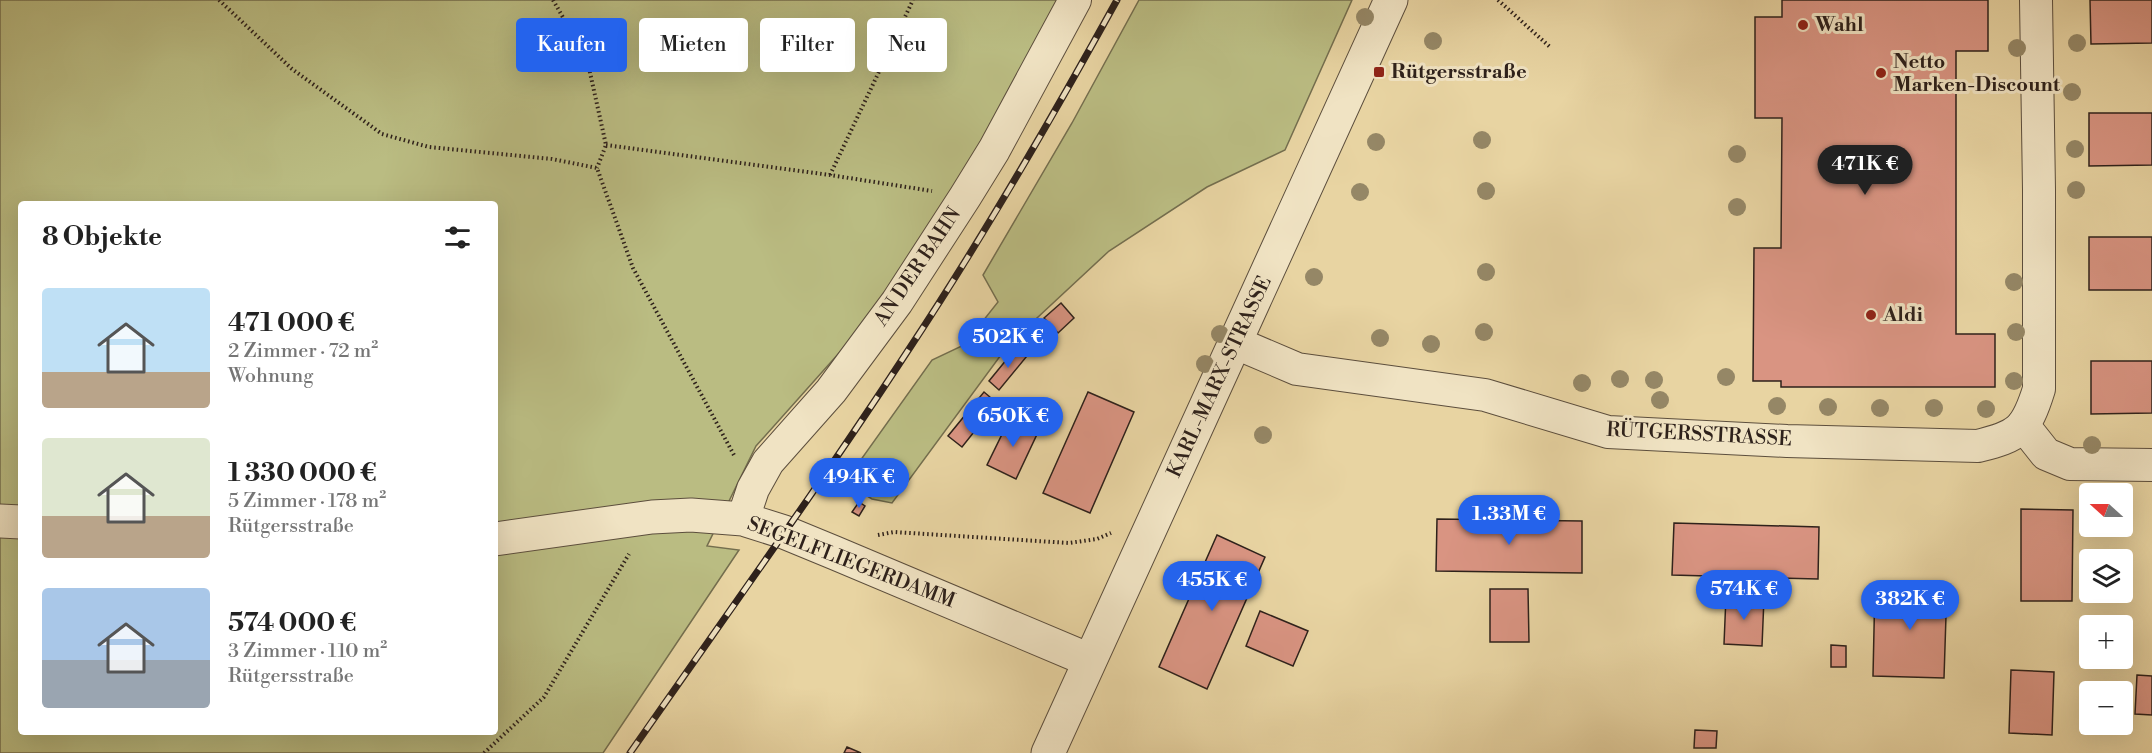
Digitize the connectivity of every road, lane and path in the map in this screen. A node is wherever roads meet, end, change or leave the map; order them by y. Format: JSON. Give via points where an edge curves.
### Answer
{"nodes":[{"id":1,"x":219,"y":0,"type":"edge"},
{"id":2,"x":553,"y":0,"type":"edge"},
{"id":3,"x":913,"y":0,"type":"edge"},
{"id":4,"x":1075,"y":0,"type":"edge"},
{"id":5,"x":1391,"y":0,"type":"edge"},
{"id":6,"x":1498,"y":0,"type":"edge"},
{"id":7,"x":2036,"y":0,"type":"edge"},
{"id":8,"x":1550,"y":47,"type":"dead end"},
{"id":9,"x":606,"y":145,"type":"junction"},
{"id":10,"x":597,"y":168,"type":"junction"},
{"id":11,"x":830,"y":175,"type":"junction"},
{"id":12,"x":966,"y":196,"type":"junction"},
{"id":13,"x":1236,"y":344,"type":"junction"},
{"id":14,"x":2024,"y":425,"type":"junction"},
{"id":15,"x":2152,"y":465,"type":"edge"},
{"id":16,"x":748,"y":504,"type":"junction"},
{"id":17,"x":652,"y":518,"type":"junction"},
{"id":18,"x":0,"y":520,"type":"edge"},
{"id":19,"x":18,"y":522,"type":"edge"},
{"id":20,"x":1114,"y":532,"type":"dead end"},
{"id":21,"x":498,"y":539,"type":"edge"},
{"id":22,"x":835,"y":553,"type":"junction"},
{"id":23,"x":1089,"y":660,"type":"junction"},
{"id":24,"x":484,"y":753,"type":"edge"},
{"id":25,"x":1048,"y":753,"type":"edge"}],
"edges":[{"from":1,"to":10,"type":"path","via":[[292,69],[382,134],[429,147],[552,159]]},
{"from":2,"to":9,"type":"path","via":[[587,59]]},
{"from":3,"to":11,"type":"path"},
{"from":4,"to":12,"type":"street","name":"AN DER BAHN"},
{"from":5,"to":13,"type":"street","name":"KARL-MARX-STRASSE"},
{"from":6,"to":8,"type":"path"},
{"from":7,"to":14,"type":"street","via":[[2039,389]]},
{"from":9,"to":10,"type":"path"},
{"from":9,"to":11,"type":"path"},
{"from":10,"to":16,"type":"path","via":[[633,268]]},
{"from":11,"to":12,"type":"path"},
{"from":12,"to":16,"type":"street","name":"AN DER BAHN","via":[[897,302],[831,392],[768,462]]},
{"from":13,"to":14,"type":"street","name":"RÜTGERSSTRASSE","via":[[1297,369],[1485,395],[1608,432],[1978,446],[2008,439]]},
{"from":13,"to":23,"type":"street","name":"KARL-MARX-STRASSE"},
{"from":14,"to":15,"type":"street","via":[[2046,454],[2070,464]]},
{"from":16,"to":17,"type":"street","name":"SEGELFLIEGERDAMM"},
{"from":16,"to":22,"type":"street","name":"SEGELFLIEGERDAMM","via":[[784,532]]},
{"from":17,"to":21,"type":"street","name":"SEGELFLIEGERDAMM"},
{"from":17,"to":24,"type":"path","via":[[544,697]]},
{"from":18,"to":19,"type":"street"},
{"from":20,"to":22,"type":"path","via":[[1069,543],[894,532],[863,538]]},
{"from":22,"to":23,"type":"street","name":"SEGELFLIEGERDAMM"},
{"from":23,"to":25,"type":"street","name":"KARL-MARX-STRASSE"}]}
